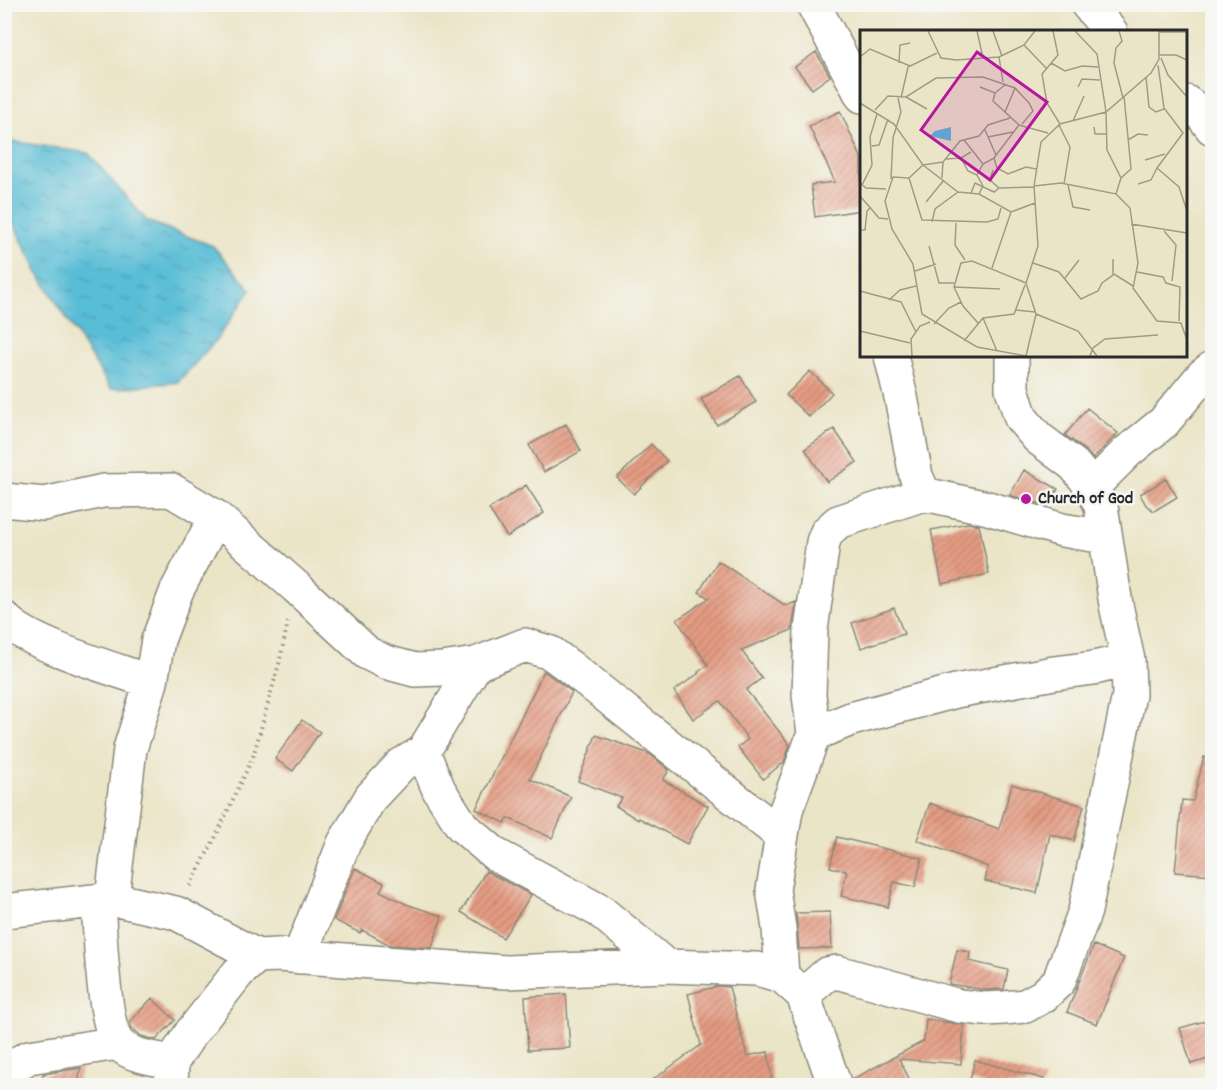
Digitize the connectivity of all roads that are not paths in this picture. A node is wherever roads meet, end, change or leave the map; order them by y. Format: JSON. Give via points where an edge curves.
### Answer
{"nodes":[{"id":1,"x":813,"y":4,"type":"edge"},
{"id":2,"x":1087,"y":4,"type":"edge"},
{"id":3,"x":1109,"y":30,"type":"edge"},
{"id":4,"x":860,"y":94,"type":"edge"},
{"id":5,"x":891,"y":357,"type":"edge"},
{"id":6,"x":1012,"y":357,"type":"edge"},
{"id":7,"x":1212,"y":368,"type":"edge"},
{"id":8,"x":1092,"y":487,"type":"junction"},
{"id":9,"x":924,"y":495,"type":"junction"},
{"id":10,"x":4,"y":500,"type":"edge"},
{"id":11,"x":216,"y":517,"type":"junction"},
{"id":12,"x":1105,"y":537,"type":"junction"},
{"id":13,"x":6,"y":624,"type":"edge"},
{"id":14,"x":1128,"y":660,"type":"junction"},
{"id":15,"x":476,"y":664,"type":"junction"},
{"id":16,"x":151,"y":682,"type":"junction"},
{"id":17,"x":814,"y":734,"type":"junction"},
{"id":18,"x":423,"y":752,"type":"junction"},
{"id":19,"x":782,"y":836,"type":"junction"},
{"id":20,"x":105,"y":900,"type":"junction"},
{"id":21,"x":4,"y":911,"type":"edge"},
{"id":22,"x":257,"y":956,"type":"junction"},
{"id":23,"x":299,"y":957,"type":"junction"},
{"id":24,"x":666,"y":966,"type":"junction"},
{"id":25,"x":792,"y":986,"type":"junction"},
{"id":26,"x":118,"y":1043,"type":"junction"},
{"id":27,"x":171,"y":1074,"type":"edge"},
{"id":28,"x":4,"y":1078,"type":"edge"},
{"id":29,"x":835,"y":1086,"type":"edge"}],
"edges":[{"from":1,"to":4,"type":"street"},
{"from":2,"to":3,"type":"street"},
{"from":5,"to":9,"type":"street","via":[[916,476]]},
{"from":6,"to":8,"type":"street","via":[[1012,389],[1021,418],[1038,438],[1074,465]]},
{"from":7,"to":8,"type":"street","via":[[1164,422]]},
{"from":8,"to":12,"type":"street","via":[[1101,506]]},
{"from":9,"to":12,"type":"street"},
{"from":9,"to":17,"type":"street","via":[[838,522],[827,532],[819,562],[811,630],[809,695]]},
{"from":10,"to":11,"type":"street","via":[[44,504],[103,491],[171,490]]},
{"from":11,"to":15,"type":"street","via":[[367,654],[415,670]]},
{"from":11,"to":16,"type":"street","via":[[177,590],[158,640]]},
{"from":12,"to":14,"type":"street"},
{"from":13,"to":16,"type":"street","via":[[40,642]]},
{"from":14,"to":17,"type":"street","via":[[957,691],[851,719]]},
{"from":14,"to":25,"type":"street","via":[[1129,695],[1103,831],[1085,911],[1059,981],[1025,1006],[985,1009],[959,1006],[837,972]]},
{"from":15,"to":18,"type":"street"},
{"from":15,"to":19,"type":"street","via":[[525,645],[551,653]]},
{"from":16,"to":20,"type":"street","via":[[130,749]]},
{"from":17,"to":19,"type":"street","via":[[786,810]]},
{"from":18,"to":23,"type":"street","via":[[401,765],[371,797],[344,843]]},
{"from":18,"to":24,"type":"street","via":[[439,790],[462,826],[496,855],[600,911]]},
{"from":19,"to":25,"type":"street","via":[[773,890]]},
{"from":20,"to":21,"type":"street"},
{"from":20,"to":22,"type":"street","via":[[176,913]]},
{"from":20,"to":26,"type":"street","via":[[104,984],[112,1032]]},
{"from":22,"to":23,"type":"street"},
{"from":22,"to":27,"type":"street","via":[[238,973],[191,1033]]},
{"from":23,"to":24,"type":"street","via":[[506,972]]},
{"from":24,"to":25,"type":"street","via":[[757,969]]},
{"from":25,"to":29,"type":"street"},
{"from":26,"to":27,"type":"street"},
{"from":26,"to":28,"type":"street","via":[[29,1058],[13,1066]]}]}
